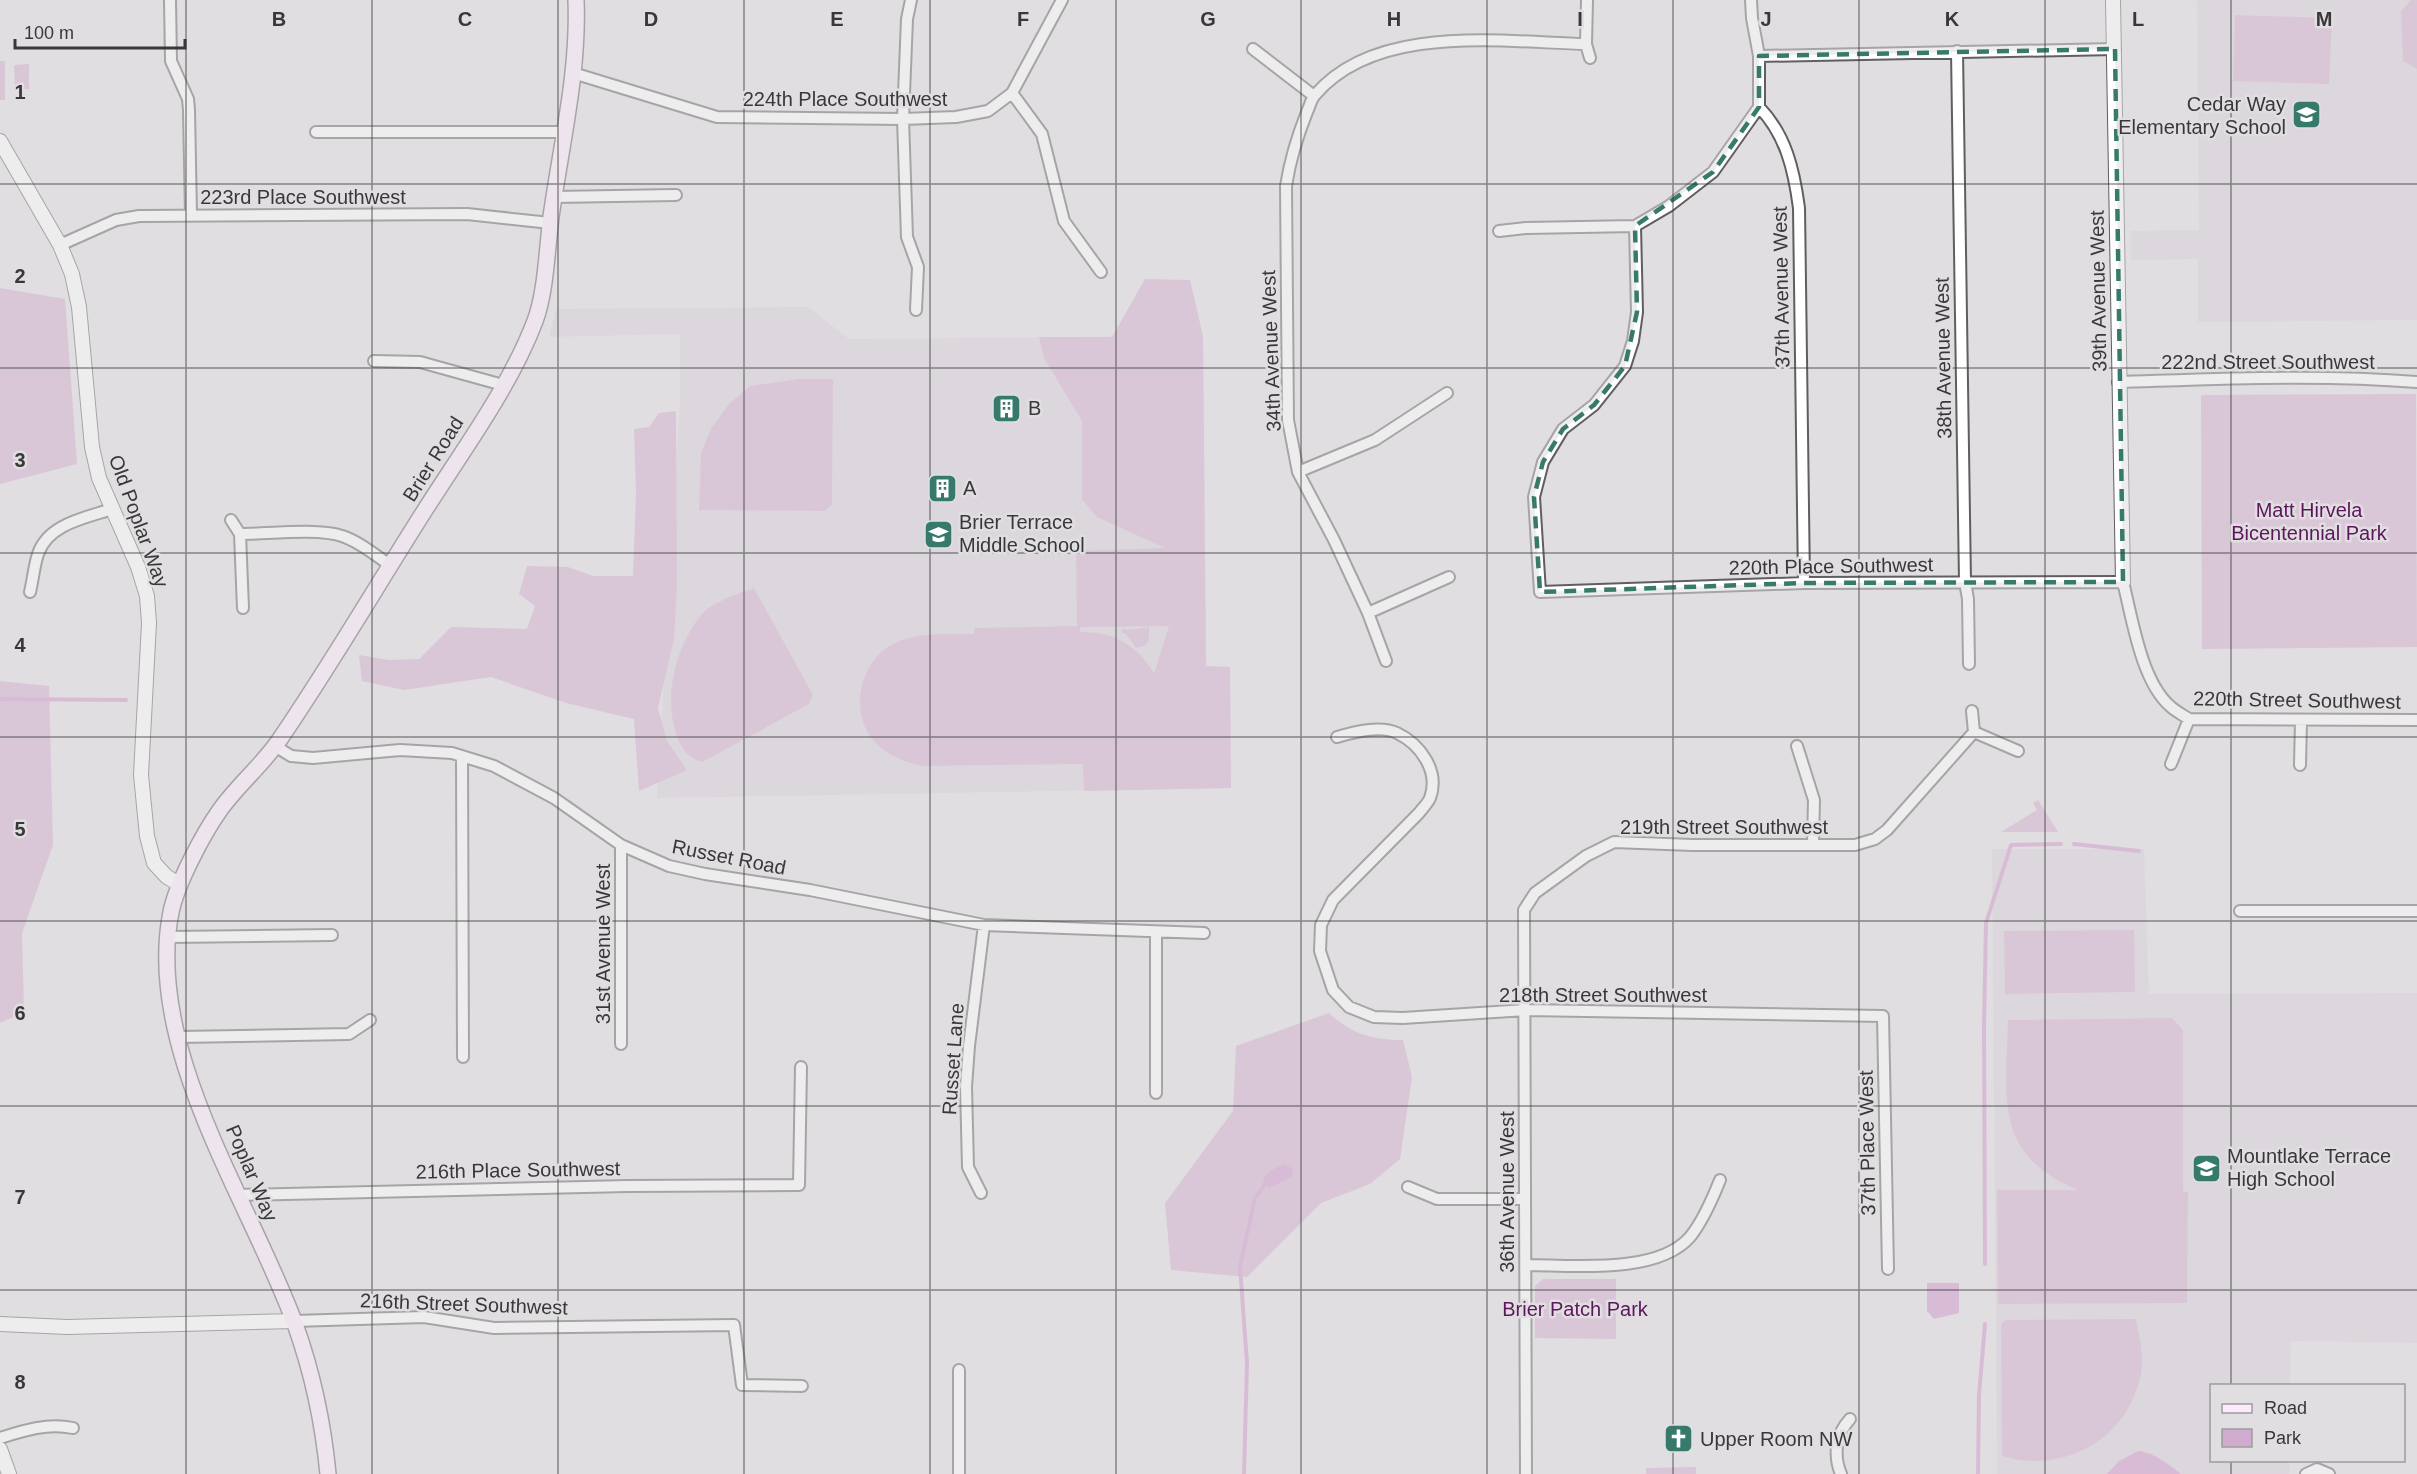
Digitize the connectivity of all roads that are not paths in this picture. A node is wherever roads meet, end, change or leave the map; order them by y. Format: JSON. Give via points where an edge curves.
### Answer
{"nodes":[{"id":1,"x":170,"y":0,"type":"edge"},
{"id":2,"x":576,"y":0,"type":"edge"},
{"id":3,"x":911,"y":0,"type":"edge"},
{"id":4,"x":1062,"y":0,"type":"edge"},
{"id":5,"x":1587,"y":0,"type":"edge"},
{"id":6,"x":1751,"y":0,"type":"edge"},
{"id":7,"x":2113,"y":0,"type":"edge"},
{"id":8,"x":1586,"y":44,"type":"junction"},
{"id":9,"x":1253,"y":48,"type":"dead end"},
{"id":10,"x":2115,"y":49,"type":"junction"},
{"id":11,"x":1957,"y":51,"type":"junction"},
{"id":12,"x":1759,"y":56,"type":"junction"},
{"id":13,"x":1590,"y":58,"type":"dead end"},
{"id":14,"x":573,"y":73,"type":"junction"},
{"id":15,"x":1012,"y":93,"type":"junction"},
{"id":16,"x":1314,"y":96,"type":"junction"},
{"id":17,"x":1759,"y":107,"type":"junction"},
{"id":18,"x":903,"y":119,"type":"junction"},
{"id":19,"x":316,"y":132,"type":"dead end"},
{"id":20,"x":563,"y":132,"type":"junction"},
{"id":21,"x":0,"y":141,"type":"edge"},
{"id":22,"x":676,"y":195,"type":"dead end"},
{"id":23,"x":554,"y":197,"type":"junction"},
{"id":24,"x":191,"y":215,"type":"junction"},
{"id":25,"x":550,"y":224,"type":"junction"},
{"id":26,"x":1635,"y":226,"type":"junction"},
{"id":27,"x":1499,"y":231,"type":"dead end"},
{"id":28,"x":60,"y":245,"type":"junction"},
{"id":29,"x":1101,"y":272,"type":"dead end"},
{"id":30,"x":916,"y":310,"type":"dead end"},
{"id":31,"x":374,"y":361,"type":"dead end"},
{"id":32,"x":2118,"y":382,"type":"junction"},
{"id":33,"x":2417,"y":382,"type":"edge"},
{"id":34,"x":503,"y":385,"type":"junction"},
{"id":35,"x":1447,"y":393,"type":"dead end"},
{"id":36,"x":1298,"y":472,"type":"junction"},
{"id":37,"x":112,"y":508,"type":"junction"},
{"id":38,"x":231,"y":520,"type":"dead end"},
{"id":39,"x":240,"y":534,"type":"junction"},
{"id":40,"x":390,"y":565,"type":"junction"},
{"id":41,"x":1449,"y":578,"type":"dead end"},
{"id":42,"x":1965,"y":582,"type":"junction"},
{"id":43,"x":2123,"y":582,"type":"junction"},
{"id":44,"x":1804,"y":583,"type":"junction"},
{"id":45,"x":30,"y":592,"type":"dead end"},
{"id":46,"x":243,"y":608,"type":"dead end"},
{"id":47,"x":1368,"y":613,"type":"junction"},
{"id":48,"x":1386,"y":661,"type":"dead end"},
{"id":49,"x":1969,"y":664,"type":"dead end"},
{"id":50,"x":1972,"y":711,"type":"dead end"},
{"id":51,"x":2189,"y":719,"type":"junction"},
{"id":52,"x":2417,"y":720,"type":"edge"},
{"id":53,"x":2301,"y":721,"type":"junction"},
{"id":54,"x":1974,"y":732,"type":"junction"},
{"id":55,"x":1337,"y":737,"type":"dead end"},
{"id":56,"x":275,"y":746,"type":"junction"},
{"id":57,"x":1797,"y":746,"type":"dead end"},
{"id":58,"x":2018,"y":751,"type":"dead end"},
{"id":59,"x":462,"y":756,"type":"junction"},
{"id":60,"x":2171,"y":764,"type":"dead end"},
{"id":61,"x":2300,"y":765,"type":"dead end"},
{"id":62,"x":621,"y":845,"type":"junction"},
{"id":63,"x":1814,"y":845,"type":"junction"},
{"id":64,"x":180,"y":885,"type":"junction"},
{"id":65,"x":1524,"y":910,"type":"joint"},
{"id":66,"x":2240,"y":911,"type":"dead end"},
{"id":67,"x":2417,"y":911,"type":"edge"},
{"id":68,"x":984,"y":925,"type":"junction"},
{"id":69,"x":1156,"y":932,"type":"junction"},
{"id":70,"x":1204,"y":933,"type":"dead end"},
{"id":71,"x":332,"y":935,"type":"dead end"},
{"id":72,"x":168,"y":937,"type":"junction"},
{"id":73,"x":1526,"y":1010,"type":"junction"},
{"id":74,"x":1883,"y":1016,"type":"joint"},
{"id":75,"x":370,"y":1020,"type":"dead end"},
{"id":76,"x":178,"y":1037,"type":"junction"},
{"id":77,"x":621,"y":1044,"type":"dead end"},
{"id":78,"x":463,"y":1057,"type":"dead end"},
{"id":79,"x":801,"y":1067,"type":"dead end"},
{"id":80,"x":1156,"y":1093,"type":"dead end"},
{"id":81,"x":1720,"y":1180,"type":"dead end"},
{"id":82,"x":1408,"y":1187,"type":"dead end"},
{"id":83,"x":981,"y":1193,"type":"dead end"},
{"id":84,"x":238,"y":1195,"type":"junction"},
{"id":85,"x":1524,"y":1199,"type":"junction"},
{"id":86,"x":1526,"y":1265,"type":"junction"},
{"id":87,"x":1888,"y":1269,"type":"dead end"},
{"id":88,"x":294,"y":1321,"type":"junction"},
{"id":89,"x":0,"y":1324,"type":"edge"},
{"id":90,"x":959,"y":1370,"type":"dead end"},
{"id":91,"x":802,"y":1386,"type":"dead end"},
{"id":92,"x":1850,"y":1419,"type":"dead end"},
{"id":93,"x":74,"y":1428,"type":"dead end"},
{"id":94,"x":0,"y":1438,"type":"edge"},
{"id":95,"x":0,"y":1449,"type":"edge"},
{"id":96,"x":2316,"y":1465,"type":"edge"},
{"id":97,"x":9,"y":1474,"type":"edge"},
{"id":98,"x":328,"y":1474,"type":"edge"},
{"id":99,"x":959,"y":1474,"type":"edge"},
{"id":100,"x":1526,"y":1474,"type":"edge"},
{"id":101,"x":1841,"y":1474,"type":"edge"},
{"id":102,"x":2306,"y":1474,"type":"edge"},
{"id":103,"x":2329,"y":1474,"type":"edge"}],
"edges":[{"from":1,"to":24,"type":"street","via":[[171,61],[188,99]]},
{"from":2,"to":14,"type":"main road","name":"Brier Road"},
{"from":3,"to":18,"type":"street"},
{"from":4,"to":15,"type":"street","name":"224th Place Southwest"},
{"from":5,"to":8,"type":"street"},
{"from":6,"to":12,"type":"street"},
{"from":7,"to":10,"type":"street","name":"39th Avenue West"},
{"from":8,"to":13,"type":"street"},
{"from":8,"to":16,"type":"street","via":[[1415,44],[1370,56],[1339,74]]},
{"from":9,"to":16,"type":"street"},
{"from":10,"to":11,"type":"street"},
{"from":10,"to":32,"type":"street","name":"39th Avenue West"},
{"from":11,"to":12,"type":"street"},
{"from":11,"to":42,"type":"street","name":"38th Avenue West"},
{"from":12,"to":17,"type":"street"},
{"from":14,"to":18,"type":"street","name":"224th Place Southwest","via":[[717,117]]},
{"from":14,"to":20,"type":"main road","name":"Brier Road"},
{"from":15,"to":18,"type":"street","name":"224th Place Southwest","via":[[988,111]]},
{"from":15,"to":29,"type":"street","via":[[1042,134],[1064,221]]},
{"from":16,"to":36,"type":"street","name":"34th Avenue West","via":[[1292,149],[1286,186],[1288,420]]},
{"from":17,"to":26,"type":"street","via":[[1713,172]]},
{"from":17,"to":44,"type":"street","name":"37th Avenue West","via":[[1774,123],[1782,141],[1799,208]]},
{"from":18,"to":30,"type":"street","via":[[907,237],[918,267]]},
{"from":19,"to":20,"type":"street"},
{"from":20,"to":23,"type":"main road","name":"Brier Road"},
{"from":21,"to":28,"type":"street","name":"Old Poplar Way"},
{"from":22,"to":23,"type":"street"},
{"from":23,"to":25,"type":"main road","name":"Brier Road"},
{"from":24,"to":25,"type":"street","name":"223rd Place Southwest","via":[[467,214]]},
{"from":24,"to":28,"type":"street","name":"223rd Place Southwest","via":[[116,220]]},
{"from":25,"to":34,"type":"main road","name":"Brier Road","via":[[535,320]]},
{"from":26,"to":27,"type":"street"},
{"from":26,"to":44,"type":"street","name":"220th Place Southwest","via":[[1637,312],[1625,366],[1594,405],[1563,429],[1543,462],[1534,497],[1540,592]]},
{"from":28,"to":37,"type":"street","name":"Old Poplar Way","via":[[78,297],[92,447],[99,478]]},
{"from":31,"to":34,"type":"street","via":[[420,362]]},
{"from":32,"to":33,"type":"street","name":"222nd Street Southwest"},
{"from":32,"to":43,"type":"street","name":"39th Avenue West"},
{"from":34,"to":40,"type":"main road","name":"Brier Road"},
{"from":35,"to":36,"type":"street","via":[[1375,440]]},
{"from":36,"to":47,"type":"street","name":"34th Avenue West"},
{"from":37,"to":45,"type":"street","via":[[58,528],[45,539]]},
{"from":37,"to":64,"type":"street","name":"Old Poplar Way","via":[[147,596],[141,775],[147,836],[154,863]]},
{"from":38,"to":39,"type":"street"},
{"from":39,"to":40,"type":"street","via":[[342,536]]},
{"from":39,"to":46,"type":"street"},
{"from":40,"to":56,"type":"main road","name":"Brier Road"},
{"from":41,"to":47,"type":"street"},
{"from":42,"to":43,"type":"street","name":"220th Place Southwest"},
{"from":42,"to":44,"type":"street","name":"220th Place Southwest"},
{"from":42,"to":49,"type":"street","name":"38th Avenue West"},
{"from":43,"to":51,"type":"street","name":"220th Street Southwest","via":[[2154,686],[2169,706]]},
{"from":47,"to":48,"type":"street","name":"34th Avenue West"},
{"from":50,"to":54,"type":"street"},
{"from":51,"to":53,"type":"street","name":"220th Street Southwest"},
{"from":51,"to":60,"type":"street"},
{"from":52,"to":53,"type":"street","name":"220th Street Southwest"},
{"from":53,"to":61,"type":"street"},
{"from":54,"to":58,"type":"street"},
{"from":54,"to":63,"type":"street","name":"219th Street Southwest","via":[[1875,839],[1855,845]]},
{"from":55,"to":73,"type":"street","name":"218th Street Southwest","via":[[1364,729],[1396,732],[1425,753],[1432,778],[1430,798],[1419,813],[1333,900],[1321,925],[1320,951],[1333,990],[1348,1007],[1374,1017]]},
{"from":56,"to":59,"type":"street","name":"Russet Road","via":[[291,756],[313,758],[400,750]]},
{"from":56,"to":64,"type":"main road","name":"Brier Road","via":[[220,810]]},
{"from":57,"to":63,"type":"street","via":[[1814,800]]},
{"from":59,"to":62,"type":"street","name":"Russet Road","via":[[494,766],[554,798]]},
{"from":59,"to":78,"type":"street"},
{"from":62,"to":68,"type":"street","name":"Russet Road","via":[[669,867]]},
{"from":62,"to":77,"type":"street","name":"31st Avenue West"},
{"from":63,"to":65,"type":"street","name":"219th Street Southwest","via":[[1614,842],[1586,856],[1535,893]]},
{"from":64,"to":72,"type":"main road","name":"Poplar Way"},
{"from":65,"to":73,"type":"street","name":"36th Avenue West"},
{"from":66,"to":67,"type":"street"},
{"from":68,"to":69,"type":"street","name":"Russet Road"},
{"from":68,"to":83,"type":"street","name":"Russet Lane","via":[[966,1087],[968,1167]]},
{"from":69,"to":70,"type":"street","name":"Russet Road"},
{"from":69,"to":80,"type":"street"},
{"from":71,"to":72,"type":"street"},
{"from":72,"to":76,"type":"main road","name":"Poplar Way","via":[[168,981]]},
{"from":73,"to":74,"type":"street","name":"218th Street Southwest"},
{"from":73,"to":85,"type":"street","name":"36th Avenue West"},
{"from":74,"to":87,"type":"street","name":"37th Place West"},
{"from":75,"to":76,"type":"street","via":[[350,1034]]},
{"from":76,"to":84,"type":"main road","name":"Poplar Way","via":[[190,1083]]},
{"from":79,"to":84,"type":"street","name":"216th Place Southwest","via":[[799,1185]]},
{"from":81,"to":86,"type":"street","via":[[1689,1239],[1663,1256],[1632,1265]]},
{"from":82,"to":85,"type":"street","via":[[1437,1199]]},
{"from":84,"to":88,"type":"main road","name":"Poplar Way"},
{"from":85,"to":86,"type":"street","name":"36th Avenue West"},
{"from":86,"to":100,"type":"street","name":"36th Avenue West"},
{"from":88,"to":89,"type":"street","name":"216th Street Southwest","via":[[67,1327]]},
{"from":88,"to":91,"type":"street","name":"216th Street Southwest","via":[[424,1317],[494,1328],[734,1325],[742,1385]]},
{"from":88,"to":98,"type":"main road","name":"Poplar Way","via":[[321,1409]]},
{"from":90,"to":99,"type":"street"},
{"from":92,"to":101,"type":"street","via":[[1838,1437],[1836,1454]]},
{"from":93,"to":94,"type":"street","via":[[40,1426]]},
{"from":95,"to":97,"type":"street"},
{"from":96,"to":102,"type":"street"},
{"from":96,"to":103,"type":"street"}]}
